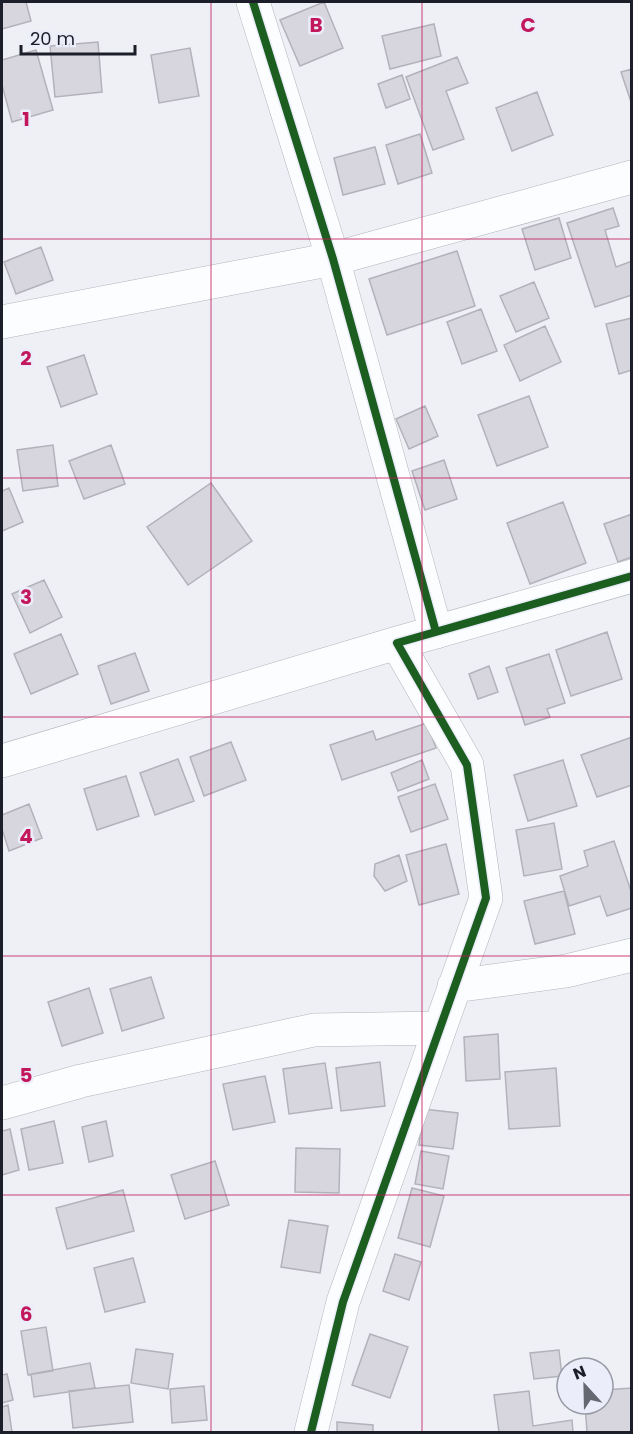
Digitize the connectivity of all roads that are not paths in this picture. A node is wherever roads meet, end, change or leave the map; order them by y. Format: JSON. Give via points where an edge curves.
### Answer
{"nodes":[{"id":1,"x":253,"y":2,"type":"edge"},
{"id":2,"x":632,"y":177,"type":"edge"},
{"id":3,"x":333,"y":259,"type":"junction"},
{"id":4,"x":2,"y":322,"type":"edge"},
{"id":5,"x":632,"y":576,"type":"edge"},
{"id":6,"x":436,"y":632,"type":"junction"},
{"id":7,"x":397,"y":643,"type":"junction"},
{"id":8,"x":2,"y":761,"type":"edge"},
{"id":9,"x":632,"y":955,"type":"edge"},
{"id":10,"x":454,"y":986,"type":"junction"},
{"id":11,"x":440,"y":1028,"type":"junction"},
{"id":12,"x":2,"y":1103,"type":"edge"},
{"id":13,"x":311,"y":1432,"type":"edge"}],
"edges":[{"from":1,"to":3,"type":"street"},
{"from":2,"to":3,"type":"street"},
{"from":3,"to":4,"type":"street"},
{"from":3,"to":6,"type":"street"},
{"from":5,"to":6,"type":"street"},
{"from":6,"to":7,"type":"street"},
{"from":7,"to":8,"type":"street"},
{"from":7,"to":10,"type":"street","via":[[468,765],[486,898]]},
{"from":9,"to":10,"type":"street","via":[[566,971]]},
{"from":10,"to":11,"type":"street"},
{"from":11,"to":12,"type":"street","via":[[314,1030],[81,1081]]},
{"from":11,"to":13,"type":"street","via":[[343,1302]]}]}
